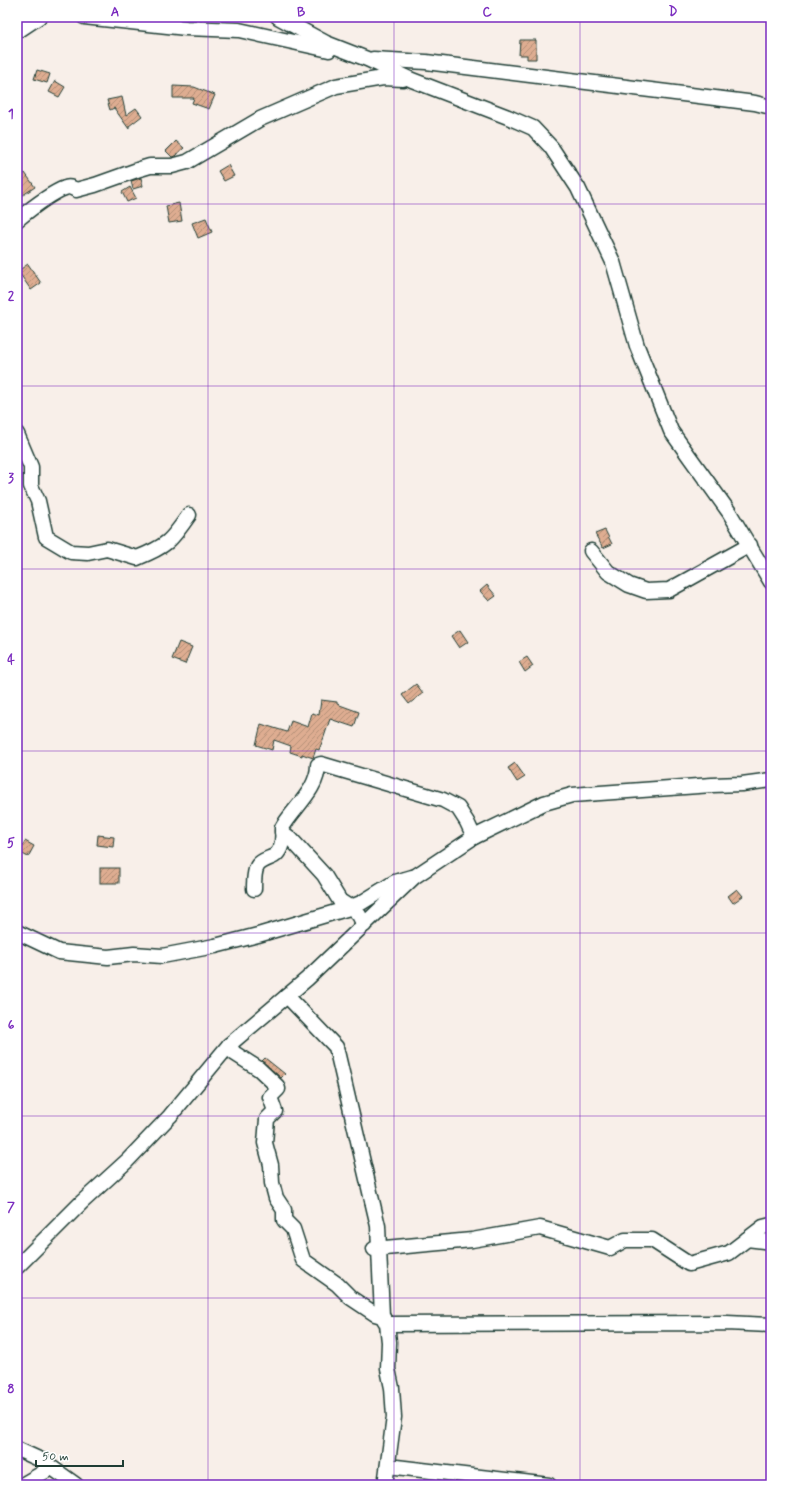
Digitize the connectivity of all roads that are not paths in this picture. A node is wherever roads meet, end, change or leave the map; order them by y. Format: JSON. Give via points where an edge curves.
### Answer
{"nodes":[{"id":1,"x":38,"y":17,"type":"edge"},
{"id":2,"x":84,"y":17,"type":"edge"},
{"id":3,"x":278,"y":17,"type":"edge"},
{"id":4,"x":20,"y":27,"type":"edge"},
{"id":5,"x":367,"y":59,"type":"junction"},
{"id":6,"x":412,"y":80,"type":"junction"},
{"id":7,"x":771,"y":107,"type":"edge"},
{"id":8,"x":17,"y":220,"type":"edge"},
{"id":9,"x":17,"y":434,"type":"edge"},
{"id":10,"x":189,"y":515,"type":"dead end"},
{"id":11,"x":750,"y":546,"type":"junction"},
{"id":12,"x":591,"y":551,"type":"dead end"},
{"id":13,"x":771,"y":582,"type":"edge"},
{"id":14,"x":771,"y":780,"type":"edge"},
{"id":15,"x":282,"y":832,"type":"junction"},
{"id":16,"x":474,"y":837,"type":"junction"},
{"id":17,"x":414,"y":877,"type":"junction"},
{"id":18,"x":254,"y":890,"type":"dead end"},
{"id":19,"x":350,"y":908,"type":"junction"},
{"id":20,"x":364,"y":925,"type":"junction"},
{"id":21,"x":17,"y":932,"type":"edge"},
{"id":22,"x":287,"y":996,"type":"junction"},
{"id":23,"x":229,"y":1045,"type":"junction"},
{"id":24,"x":771,"y":1225,"type":"edge"},
{"id":25,"x":747,"y":1239,"type":"junction"},
{"id":26,"x":771,"y":1242,"type":"edge"},
{"id":27,"x":376,"y":1249,"type":"junction"},
{"id":28,"x":17,"y":1267,"type":"edge"},
{"id":29,"x":384,"y":1320,"type":"junction"},
{"id":30,"x":771,"y":1325,"type":"edge"},
{"id":31,"x":17,"y":1449,"type":"edge"},
{"id":32,"x":388,"y":1466,"type":"junction"},
{"id":33,"x":51,"y":1468,"type":"junction"},
{"id":34,"x":22,"y":1485,"type":"edge"},
{"id":35,"x":76,"y":1485,"type":"edge"},
{"id":36,"x":384,"y":1485,"type":"edge"},
{"id":37,"x":549,"y":1485,"type":"edge"}],
"edges":[{"from":1,"to":4,"type":"street"},
{"from":2,"to":5,"type":"street","via":[[186,28],[239,30]]},
{"from":3,"to":5,"type":"street","via":[[326,44]]},
{"from":5,"to":6,"type":"street"},
{"from":5,"to":7,"type":"street","via":[[426,62]]},
{"from":6,"to":8,"type":"street","via":[[383,78],[336,86],[260,119],[187,162],[172,166],[140,168],[76,190],[72,187],[65,188]]},
{"from":6,"to":11,"type":"street","via":[[533,128],[551,147],[578,188],[613,262],[637,346],[672,431]]},
{"from":9,"to":10,"type":"street","via":[[31,467],[31,486],[38,501],[46,537],[72,552],[88,553],[107,549],[137,558],[164,546]]},
{"from":11,"to":12,"type":"street","via":[[669,590],[646,591],[629,585],[608,572]]},
{"from":11,"to":13,"type":"street"},
{"from":14,"to":16,"type":"street","via":[[572,795],[544,803]]},
{"from":15,"to":16,"type":"street","via":[[286,821],[316,780],[318,765],[321,764],[443,800],[458,808]]},
{"from":15,"to":18,"type":"street","via":[[280,851],[256,867]]},
{"from":15,"to":19,"type":"street","via":[[324,875],[340,901]]},
{"from":16,"to":17,"type":"street"},
{"from":17,"to":19,"type":"street","via":[[395,882]]},
{"from":17,"to":20,"type":"street"},
{"from":19,"to":20,"type":"street","via":[[359,915]]},
{"from":19,"to":21,"type":"street","via":[[215,946],[162,956],[134,954],[108,957],[59,952]]},
{"from":20,"to":22,"type":"street"},
{"from":22,"to":23,"type":"street"},
{"from":22,"to":27,"type":"street","via":[[336,1047],[378,1226]]},
{"from":23,"to":28,"type":"street","via":[[170,1116]]},
{"from":23,"to":29,"type":"street","via":[[234,1053],[259,1069],[277,1086],[278,1089],[270,1097],[275,1111],[267,1119],[265,1143],[276,1198],[284,1210],[284,1220],[293,1229],[303,1260]]},
{"from":24,"to":25,"type":"street","via":[[763,1227]]},
{"from":25,"to":26,"type":"street"},
{"from":25,"to":27,"type":"street","via":[[729,1253],[689,1264],[652,1240],[624,1240],[610,1248],[540,1228],[472,1240]]},
{"from":27,"to":29,"type":"street"},
{"from":29,"to":30,"type":"street"},
{"from":29,"to":32,"type":"street","via":[[389,1342],[388,1369],[394,1413]]},
{"from":31,"to":33,"type":"street","via":[[41,1460]]},
{"from":32,"to":36,"type":"street"},
{"from":32,"to":37,"type":"street"},
{"from":33,"to":34,"type":"street"},
{"from":33,"to":35,"type":"street"}]}
